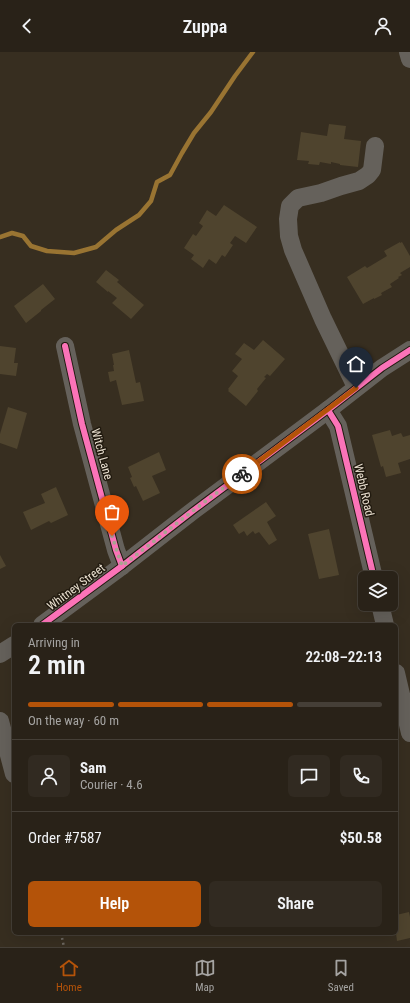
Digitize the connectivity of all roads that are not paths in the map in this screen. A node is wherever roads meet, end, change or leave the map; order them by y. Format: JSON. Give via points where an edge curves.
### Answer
{"nodes":[{"id":1,"x":408,"y":52,"type":"edge"},
{"id":2,"x":410,"y":59,"type":"edge"},
{"id":3,"x":375,"y":146,"type":"dead end"},
{"id":4,"x":65,"y":346,"type":"dead end"},
{"id":5,"x":410,"y":350,"type":"edge"},
{"id":6,"x":356,"y":388,"type":"junction"},
{"id":7,"x":328,"y":410,"type":"junction"},
{"id":8,"x":122,"y":566,"type":"junction"},
{"id":9,"x":372,"y":571,"type":"edge"},
{"id":10,"x":382,"y":611,"type":"edge"},
{"id":11,"x":45,"y":623,"type":"edge"},
{"id":12,"x":385,"y":623,"type":"edge"},
{"id":13,"x":12,"y":646,"type":"edge"},
{"id":14,"x":0,"y":654,"type":"edge"},
{"id":15,"x":398,"y":682,"type":"edge"},
{"id":16,"x":0,"y":720,"type":"edge"},
{"id":17,"x":410,"y":733,"type":"edge"},
{"id":18,"x":12,"y":766,"type":"edge"}],
"edges":[{"from":1,"to":2,"type":"street"},
{"from":3,"to":6,"type":"street","via":[[372,170],[368,175],[321,193],[298,198],[290,206],[288,219],[293,250]]},
{"from":4,"to":8,"type":"street","name":"Witch Lane","via":[[82,424]]},
{"from":5,"to":6,"type":"street","name":"Whitney Street"},
{"from":6,"to":7,"type":"street","name":"Whitney Street"},
{"from":7,"to":8,"type":"street","name":"Whitney Street"},
{"from":7,"to":9,"type":"street","name":"Webb Road","via":[[338,426]]},
{"from":8,"to":11,"type":"street","name":"Whitney Street"},
{"from":10,"to":12,"type":"street"},
{"from":13,"to":14,"type":"street"},
{"from":15,"to":17,"type":"street"},
{"from":16,"to":18,"type":"street"}]}
